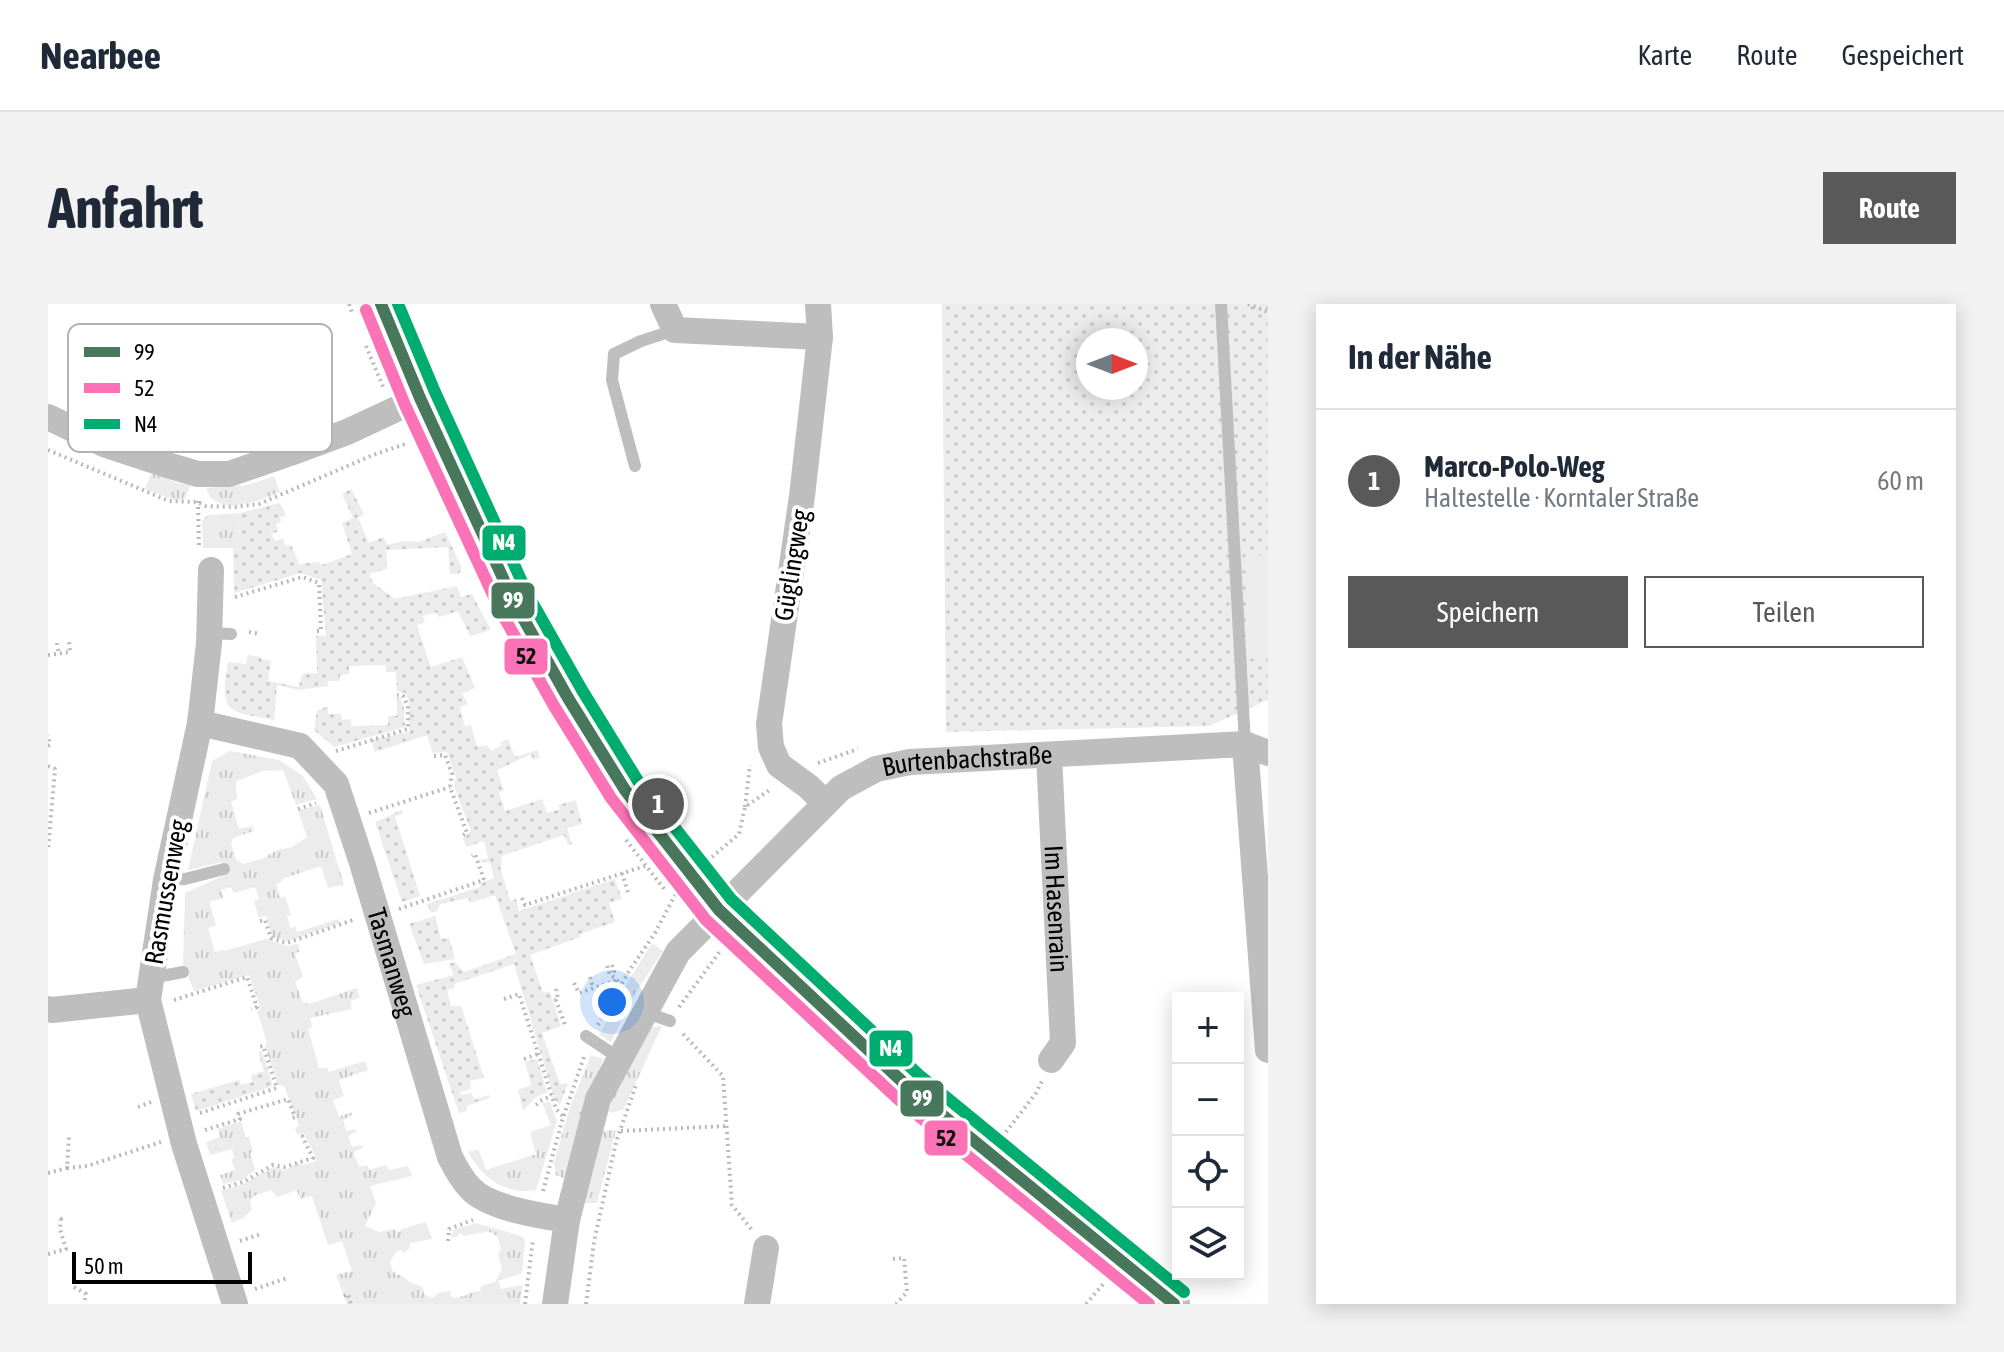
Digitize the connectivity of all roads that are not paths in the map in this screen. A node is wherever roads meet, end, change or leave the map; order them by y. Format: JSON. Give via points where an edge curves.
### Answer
{"nodes":[{"id":1,"x":381,"y":304,"type":"edge"},
{"id":2,"x":663,"y":304,"type":"edge"},
{"id":3,"x":818,"y":304,"type":"edge"},
{"id":4,"x":1221,"y":304,"type":"edge"},
{"id":5,"x":675,"y":330,"type":"junction"},
{"id":6,"x":820,"y":337,"type":"junction"},
{"id":7,"x":420,"y":398,"type":"junction"},
{"id":8,"x":48,"y":417,"type":"edge"},
{"id":9,"x":68,"y":427,"type":"edge"},
{"id":10,"x":332,"y":438,"type":"edge"},
{"id":11,"x":128,"y":452,"type":"edge"},
{"id":12,"x":293,"y":452,"type":"edge"},
{"id":13,"x":635,"y":466,"type":"dead end"},
{"id":14,"x":211,"y":570,"type":"road end"},
{"id":15,"x":200,"y":723,"type":"junction"},
{"id":16,"x":1257,"y":749,"type":"edge"},
{"id":17,"x":1049,"y":755,"type":"junction"},
{"id":18,"x":825,"y":803,"type":"junction"},
{"id":19,"x":224,"y":869,"type":"dead end"},
{"id":20,"x":166,"y":880,"type":"junction"},
{"id":21,"x":730,"y":920,"type":"junction"},
{"id":22,"x":183,"y":972,"type":"dead end"},
{"id":23,"x":156,"y":993,"type":"junction"},
{"id":24,"x":48,"y":1009,"type":"edge"},
{"id":25,"x":644,"y":1012,"type":"junction"},
{"id":26,"x":670,"y":1021,"type":"road end"},
{"id":27,"x":586,"y":1036,"type":"dead end"},
{"id":28,"x":1268,"y":1050,"type":"edge"},
{"id":29,"x":619,"y":1058,"type":"junction"},
{"id":30,"x":1051,"y":1060,"type":"road end"},
{"id":31,"x":567,"y":1220,"type":"junction"},
{"id":32,"x":766,"y":1248,"type":"road end"},
{"id":33,"x":242,"y":1298,"type":"edge"},
{"id":34,"x":555,"y":1304,"type":"edge"},
{"id":35,"x":757,"y":1304,"type":"edge"},
{"id":36,"x":1174,"y":1304,"type":"edge"}],
"edges":[{"from":1,"to":7,"type":"street"},
{"from":2,"to":5,"type":"street"},
{"from":3,"to":6,"type":"street","name":"Güglingweg"},
{"from":4,"to":16,"type":"lane"},
{"from":5,"to":6,"type":"street"},
{"from":5,"to":13,"type":"lane","via":[[614,354],[612,380]]},
{"from":6,"to":18,"type":"street","name":"Güglingweg","via":[[769,724],[779,765]]},
{"from":7,"to":10,"type":"street"},
{"from":7,"to":21,"type":"street","via":[[514,602],[568,698],[625,790]]},
{"from":8,"to":9,"type":"street"},
{"from":11,"to":12,"type":"street","via":[[198,474],[229,474]]},
{"from":14,"to":15,"type":"street","name":"Rasmussenweg","via":[[220,634]]},
{"from":15,"to":20,"type":"street","name":"Rasmussenweg"},
{"from":15,"to":31,"type":"street","name":"Tasmanweg","via":[[300,738],[336,784],[455,1148],[458,1173],[473,1192],[490,1201]]},
{"from":16,"to":17,"type":"street","name":"Burtenbachstraße"},
{"from":16,"to":28,"type":"street"},
{"from":17,"to":18,"type":"street","name":"Burtenbachstraße","via":[[910,762],[876,769]]},
{"from":17,"to":30,"type":"street","name":"Im Hasenrain","via":[[1063,1043]]},
{"from":18,"to":21,"type":"street","name":"Burtenbachstraße"},
{"from":19,"to":20,"type":"lane"},
{"from":20,"to":23,"type":"street","name":"Rasmussenweg"},
{"from":21,"to":25,"type":"street","name":"Burtenbachstraße","via":[[678,952]]},
{"from":21,"to":36,"type":"street","via":[[908,1087]]},
{"from":22,"to":23,"type":"lane"},
{"from":23,"to":24,"type":"street"},
{"from":23,"to":33,"type":"street","name":"Rasmussenweg"},
{"from":25,"to":26,"type":"lane"},
{"from":25,"to":29,"type":"street","name":"Burtenbachstraße"},
{"from":27,"to":29,"type":"lane"},
{"from":29,"to":31,"type":"street","name":"Burtenbachstraße","via":[[598,1099]]},
{"from":31,"to":34,"type":"street","name":"Burtenbachstraße"},
{"from":32,"to":35,"type":"street"}]}
